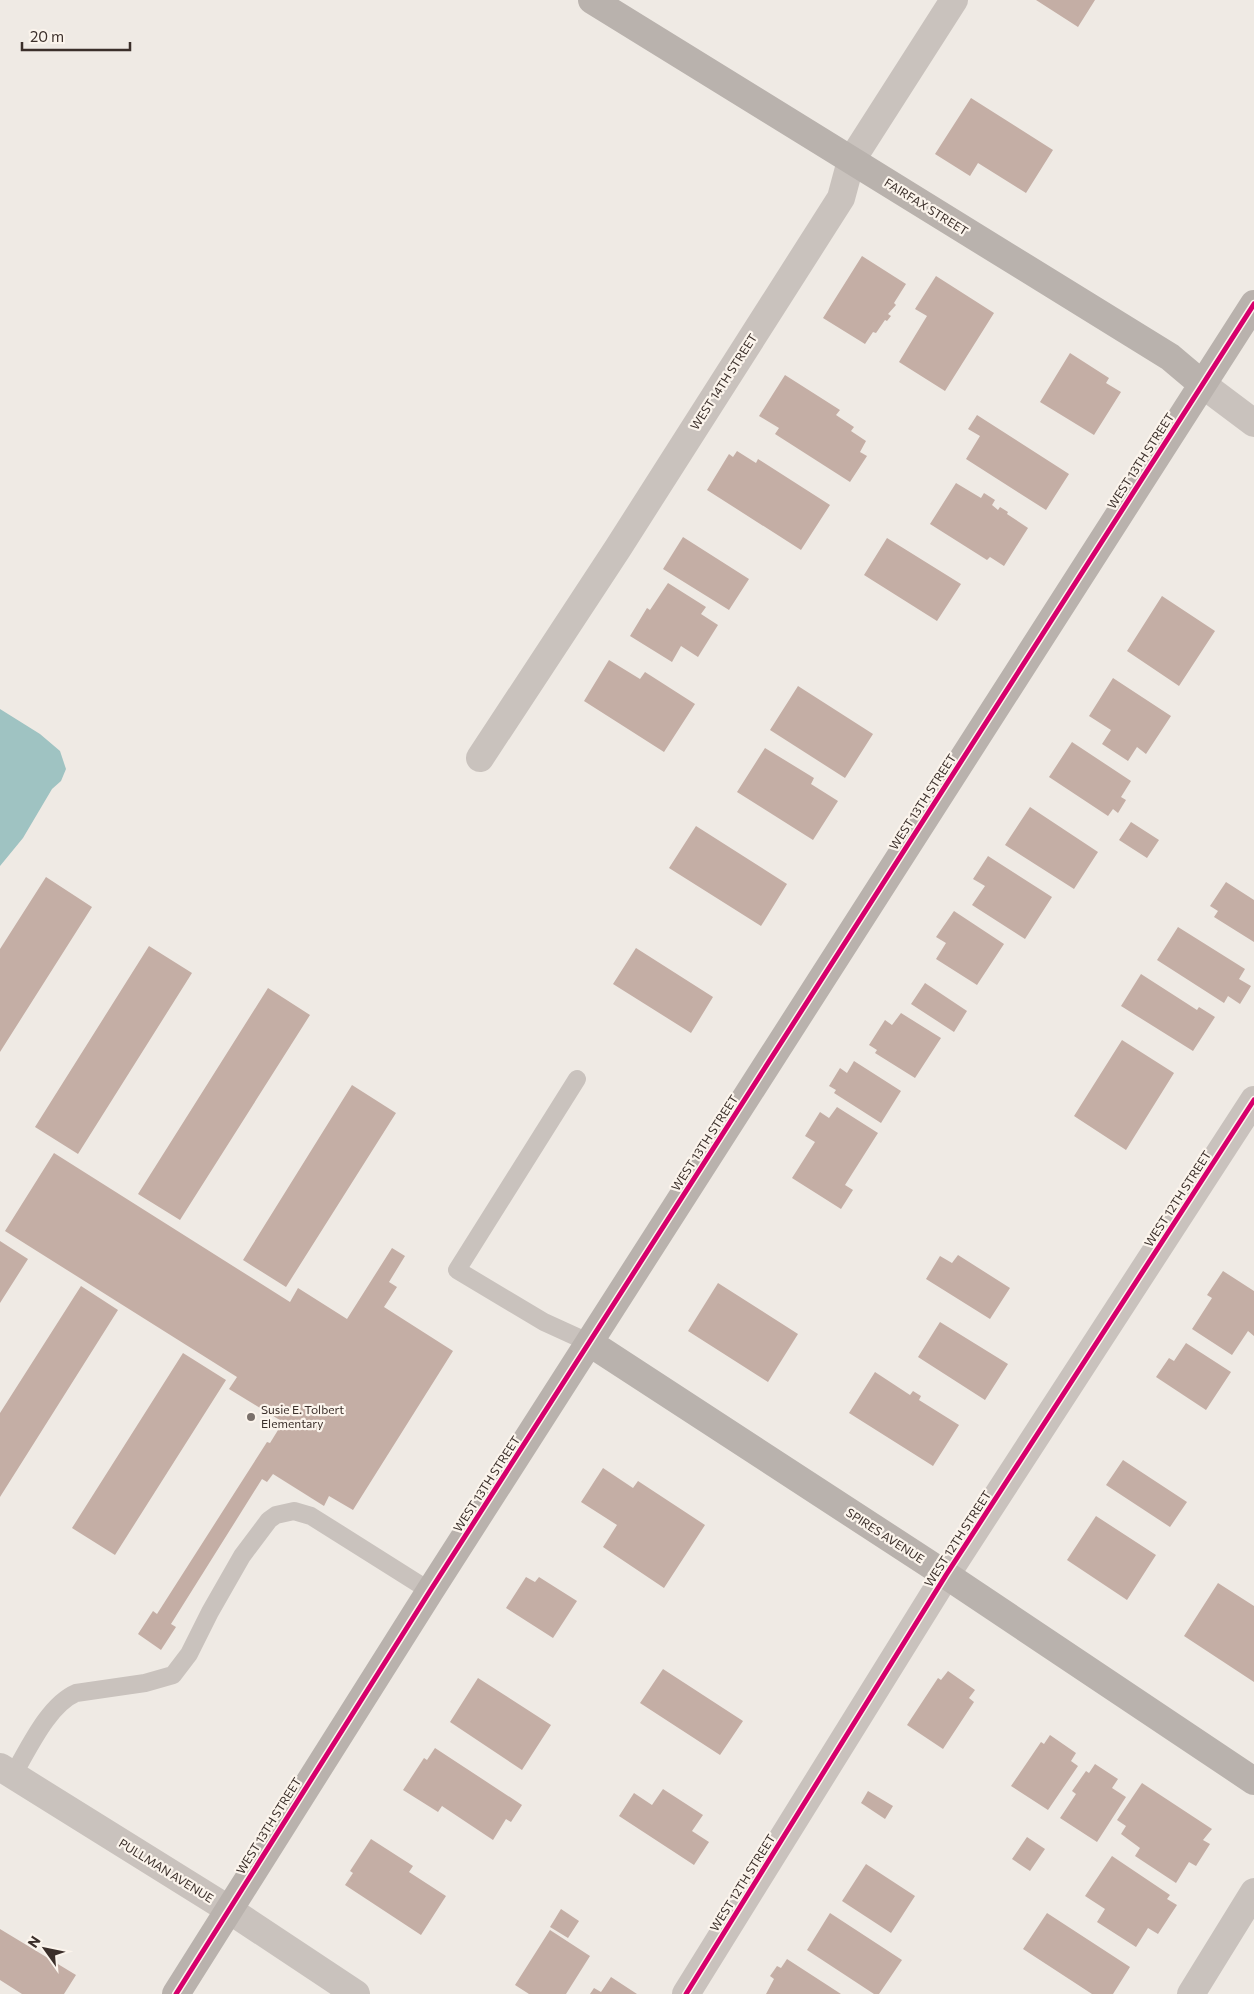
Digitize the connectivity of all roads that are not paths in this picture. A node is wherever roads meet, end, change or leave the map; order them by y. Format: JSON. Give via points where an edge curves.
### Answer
{"nodes":[{"id":1,"x":592,"y":0,"type":"edge"},
{"id":2,"x":954,"y":0,"type":"edge"},
{"id":3,"x":851,"y":161,"type":"junction"},
{"id":4,"x":1254,"y":304,"type":"edge"},
{"id":5,"x":1202,"y":384,"type":"junction"},
{"id":6,"x":1254,"y":423,"type":"edge"},
{"id":7,"x":480,"y":758,"type":"dead end"},
{"id":8,"x":577,"y":1079,"type":"dead end"},
{"id":9,"x":1254,"y":1100,"type":"edge"},
{"id":10,"x":590,"y":1343,"type":"junction"},
{"id":11,"x":946,"y":1575,"type":"junction"},
{"id":12,"x":430,"y":1591,"type":"junction"},
{"id":13,"x":6,"y":1771,"type":"edge"},
{"id":14,"x":1254,"y":1781,"type":"edge"},
{"id":15,"x":1254,"y":1892,"type":"edge"},
{"id":16,"x":228,"y":1909,"type":"junction"},
{"id":17,"x":176,"y":1994,"type":"edge"},
{"id":18,"x":356,"y":1994,"type":"edge"},
{"id":19,"x":686,"y":1994,"type":"edge"},
{"id":20,"x":1191,"y":1994,"type":"edge"}],
"edges":[{"from":1,"to":3,"type":"street","name":"FAIRFAX STREET"},
{"from":2,"to":3,"type":"street","name":"WEST 14TH STREET"},
{"from":3,"to":5,"type":"street","name":"FAIRFAX STREET","via":[[1170,357]]},
{"from":3,"to":7,"type":"street","name":"WEST 14TH STREET","via":[[841,198]]},
{"from":4,"to":5,"type":"street","name":"WEST 13TH STREET"},
{"from":5,"to":6,"type":"street","name":"FAIRFAX STREET"},
{"from":5,"to":10,"type":"street","name":"WEST 13TH STREET"},
{"from":8,"to":10,"type":"lane","via":[[457,1270],[544,1322]]},
{"from":9,"to":11,"type":"street","name":"WEST 12TH STREET"},
{"from":10,"to":11,"type":"street","name":"SPIRES AVENUE"},
{"from":10,"to":12,"type":"street","name":"WEST 13TH STREET"},
{"from":11,"to":14,"type":"street","name":"SPIRES AVENUE"},
{"from":11,"to":19,"type":"street","name":"WEST 12TH STREET"},
{"from":12,"to":13,"type":"lane","via":[[311,1516],[294,1511],[276,1516],[242,1556],[189,1654],[173,1675],[68,1696]]},
{"from":12,"to":16,"type":"street","name":"WEST 13TH STREET"},
{"from":13,"to":16,"type":"street","name":"PULLMAN AVENUE"},
{"from":15,"to":20,"type":"street"},
{"from":16,"to":17,"type":"street","name":"WEST 13TH STREET"},
{"from":16,"to":18,"type":"street","name":"PULLMAN AVENUE"}]}
